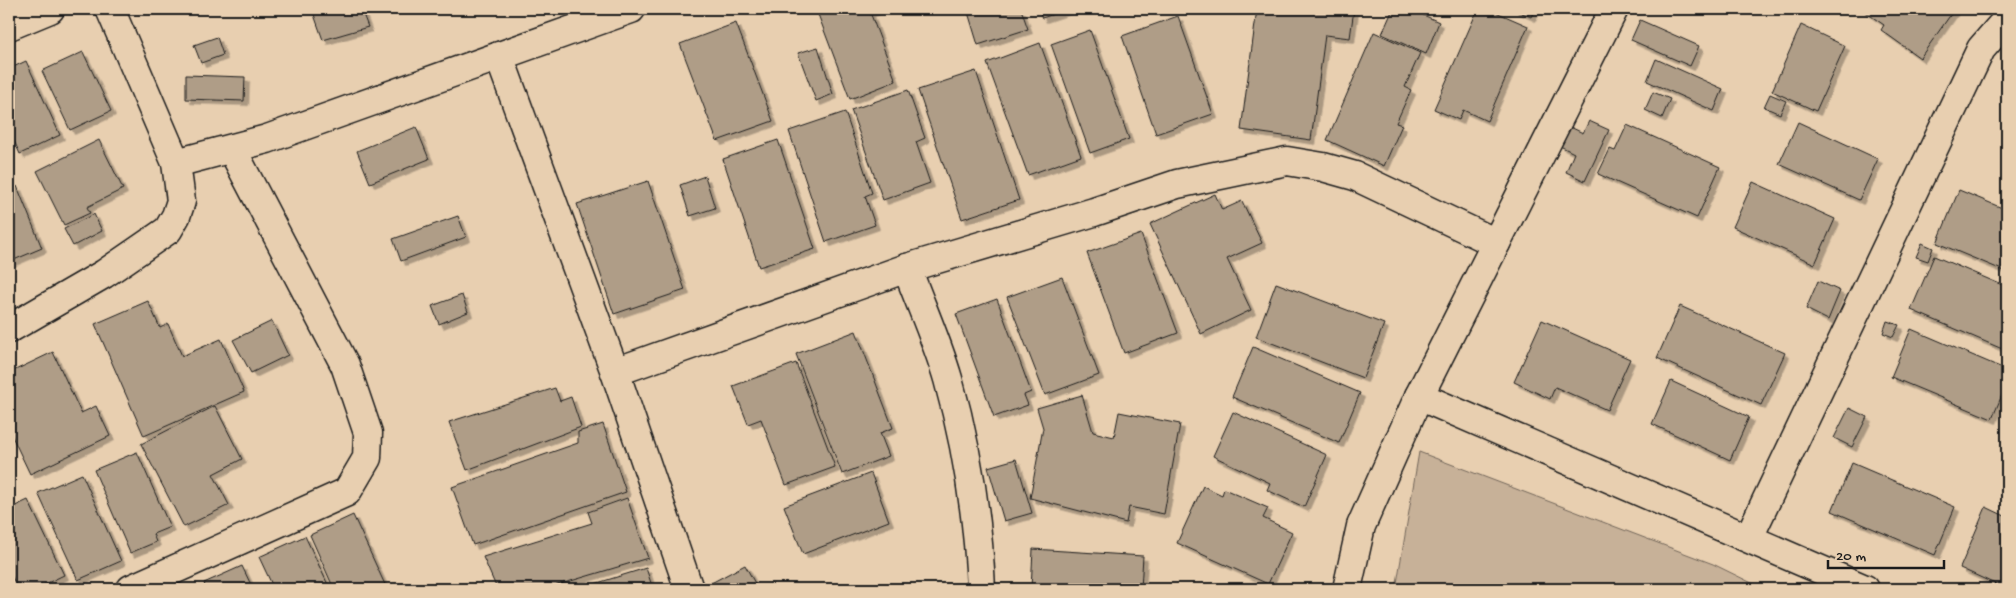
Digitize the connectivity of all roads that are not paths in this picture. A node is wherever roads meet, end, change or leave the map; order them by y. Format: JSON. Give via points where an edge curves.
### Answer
{"nodes":[{"id":1,"x":50,"y":9,"type":"edge"},
{"id":2,"x":110,"y":9,"type":"edge"},
{"id":3,"x":632,"y":9,"type":"edge"},
{"id":4,"x":1614,"y":9,"type":"edge"},
{"id":5,"x":2007,"y":19,"type":"edge"},
{"id":6,"x":9,"y":26,"type":"edge"},
{"id":7,"x":499,"y":56,"type":"junction"},
{"id":8,"x":232,"y":149,"type":"junction"},
{"id":9,"x":176,"y":163,"type":"junction"},
{"id":10,"x":1496,"y":243,"type":"junction"},
{"id":11,"x":906,"y":268,"type":"junction"},
{"id":12,"x":9,"y":329,"type":"edge"},
{"id":13,"x":615,"y":372,"type":"junction"},
{"id":14,"x":1419,"y":396,"type":"junction"},
{"id":15,"x":1749,"y":537,"type":"junction"},
{"id":16,"x":131,"y":589,"type":"edge"},
{"id":17,"x":689,"y":589,"type":"edge"},
{"id":18,"x":981,"y":589,"type":"edge"},
{"id":19,"x":1347,"y":589,"type":"edge"},
{"id":20,"x":1866,"y":589,"type":"edge"}],
"edges":[{"from":1,"to":6,"type":"street"},
{"from":2,"to":9,"type":"street"},
{"from":3,"to":7,"type":"street"},
{"from":4,"to":10,"type":"street"},
{"from":5,"to":15,"type":"street","via":[[1981,49]]},
{"from":7,"to":8,"type":"street"},
{"from":7,"to":13,"type":"street"},
{"from":8,"to":9,"type":"street"},
{"from":8,"to":16,"type":"street","via":[[345,364],[368,433],[367,458],[347,492]]},
{"from":9,"to":12,"type":"street","via":[[181,201],[168,230],[104,274]]},
{"from":10,"to":11,"type":"street","via":[[1355,176],[1322,166],[1287,162],[1177,184]]},
{"from":10,"to":14,"type":"street"},
{"from":11,"to":13,"type":"street"},
{"from":11,"to":18,"type":"street","via":[[947,377],[964,446],[975,509]]},
{"from":13,"to":17,"type":"street"},
{"from":14,"to":15,"type":"street"},
{"from":14,"to":19,"type":"street","via":[[1361,526]]},
{"from":15,"to":20,"type":"street"}]}
